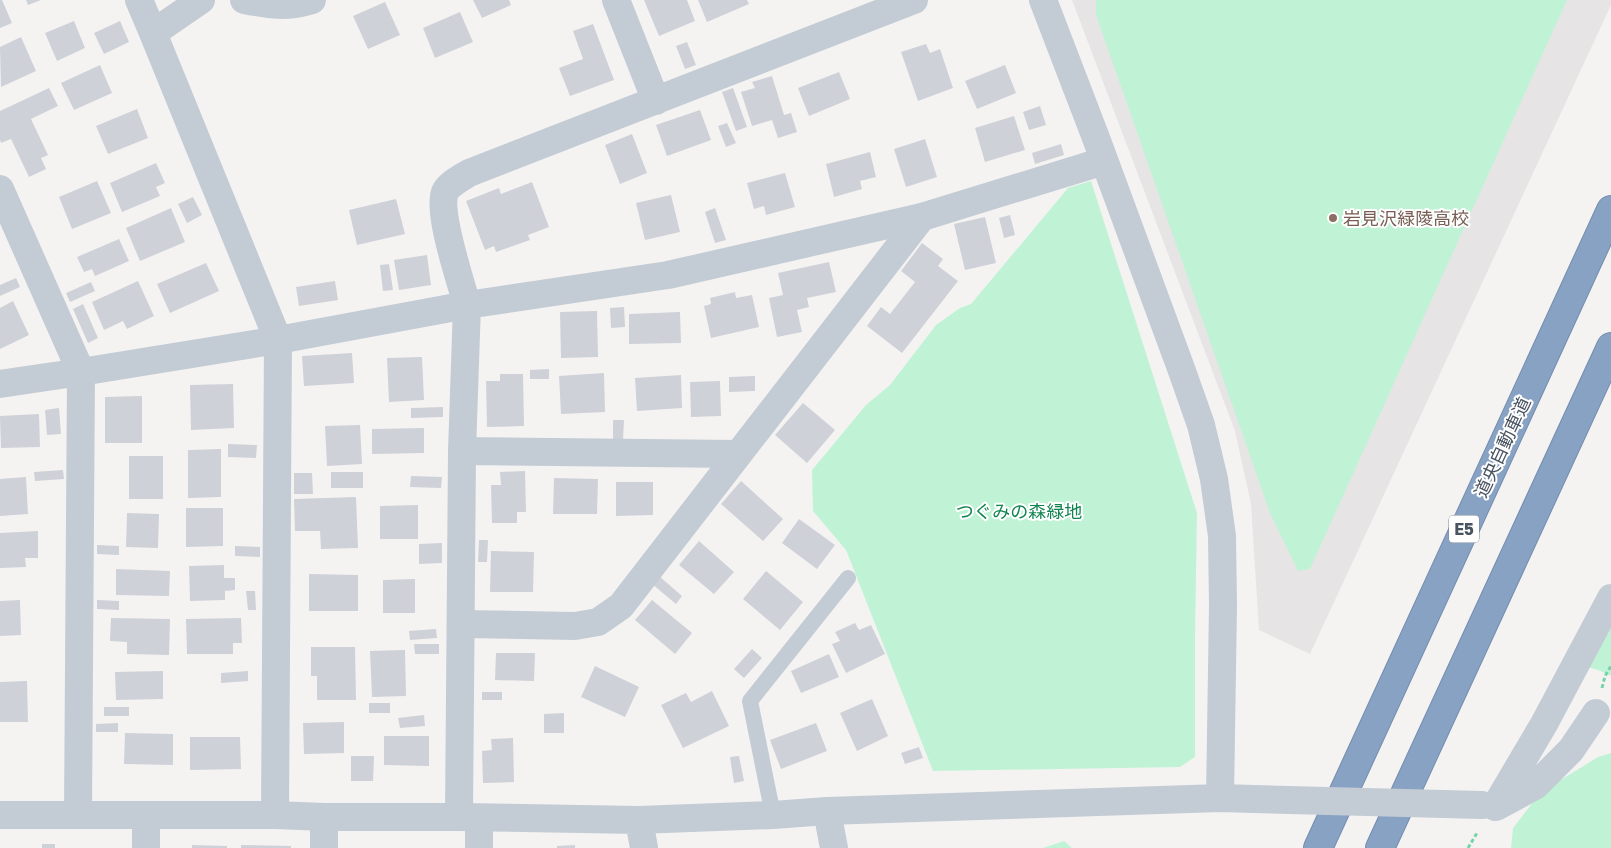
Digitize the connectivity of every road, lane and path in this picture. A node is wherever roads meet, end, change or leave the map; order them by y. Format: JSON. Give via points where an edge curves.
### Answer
{"nodes":[{"id":1,"x":139,"y":0,"type":"edge"},
{"id":2,"x":201,"y":0,"type":"edge"},
{"id":3,"x":244,"y":0,"type":"edge"},
{"id":4,"x":312,"y":0,"type":"edge"},
{"id":5,"x":616,"y":0,"type":"edge"},
{"id":6,"x":914,"y":0,"type":"edge"},
{"id":7,"x":1043,"y":0,"type":"edge"},
{"id":8,"x":153,"y":33,"type":"junction"},
{"id":9,"x":656,"y":101,"type":"junction"},
{"id":10,"x":1104,"y":161,"type":"junction"},
{"id":11,"x":0,"y":189,"type":"edge"},
{"id":12,"x":1611,"y":210,"type":"edge"},
{"id":13,"x":922,"y":217,"type":"junction"},
{"id":14,"x":467,"y":305,"type":"junction"},
{"id":15,"x":278,"y":340,"type":"junction"},
{"id":16,"x":1611,"y":347,"type":"edge"},
{"id":17,"x":81,"y":372,"type":"junction"},
{"id":18,"x":0,"y":384,"type":"edge"},
{"id":19,"x":462,"y":451,"type":"junction"},
{"id":20,"x":737,"y":454,"type":"junction"},
{"id":21,"x":848,"y":578,"type":"dead end"},
{"id":22,"x":1611,"y":598,"type":"edge"},
{"id":23,"x":461,"y":624,"type":"junction"},
{"id":24,"x":1596,"y":713,"type":"dead end"},
{"id":25,"x":1220,"y":798,"type":"junction"},
{"id":26,"x":1489,"y":806,"type":"junction"},
{"id":27,"x":827,"y":811,"type":"junction"},
{"id":28,"x":275,"y":814,"type":"junction"},
{"id":29,"x":0,"y":815,"type":"edge"},
{"id":30,"x":78,"y":815,"type":"junction"},
{"id":31,"x":773,"y":815,"type":"junction"},
{"id":32,"x":146,"y":816,"type":"junction"},
{"id":33,"x":324,"y":817,"type":"junction"},
{"id":34,"x":469,"y":817,"type":"junction"},
{"id":35,"x":639,"y":820,"type":"junction"},
{"id":36,"x":146,"y":848,"type":"edge"},
{"id":37,"x":324,"y":848,"type":"edge"},
{"id":38,"x":479,"y":848,"type":"edge"},
{"id":39,"x":644,"y":848,"type":"edge"},
{"id":40,"x":834,"y":848,"type":"edge"},
{"id":41,"x":1318,"y":848,"type":"edge"},
{"id":42,"x":1380,"y":848,"type":"edge"}],
"edges":[{"from":1,"to":8,"type":"street"},
{"from":2,"to":8,"type":"street"},
{"from":3,"to":4,"type":"street","via":[[273,6],[296,5]]},
{"from":5,"to":9,"type":"street"},
{"from":6,"to":9,"type":"street"},
{"from":7,"to":10,"type":"street"},
{"from":8,"to":15,"type":"street"},
{"from":9,"to":14,"type":"street","via":[[469,173],[445,191],[443,217]]},
{"from":10,"to":13,"type":"street"},
{"from":10,"to":25,"type":"street","via":[[1201,425],[1214,479],[1222,536]]},
{"from":11,"to":17,"type":"street"},
{"from":12,"to":41,"type":"highway","name":"道央自動車道","number":"E5"},
{"from":13,"to":14,"type":"street","via":[[668,275]]},
{"from":13,"to":20,"type":"street"},
{"from":14,"to":15,"type":"street"},
{"from":14,"to":19,"type":"street"},
{"from":15,"to":17,"type":"street"},
{"from":15,"to":28,"type":"street"},
{"from":16,"to":42,"type":"highway"},
{"from":17,"to":18,"type":"street"},
{"from":17,"to":30,"type":"street"},
{"from":19,"to":20,"type":"street"},
{"from":19,"to":23,"type":"street"},
{"from":20,"to":23,"type":"street","via":[[621,606],[598,622],[574,626]]},
{"from":21,"to":31,"type":"lane","via":[[750,701]]},
{"from":22,"to":26,"type":"street","via":[[1544,724]]},
{"from":23,"to":34,"type":"street"},
{"from":24,"to":26,"type":"street","via":[[1571,750],[1535,786]]},
{"from":25,"to":26,"type":"street","bridge":true},
{"from":25,"to":27,"type":"street"},
{"from":27,"to":31,"type":"street"},
{"from":27,"to":40,"type":"street"},
{"from":28,"to":32,"type":"street"},
{"from":28,"to":33,"type":"street"},
{"from":29,"to":30,"type":"street"},
{"from":30,"to":32,"type":"street"},
{"from":31,"to":35,"type":"street"},
{"from":32,"to":36,"type":"street"},
{"from":33,"to":34,"type":"street"},
{"from":33,"to":37,"type":"street"},
{"from":34,"to":35,"type":"street"},
{"from":34,"to":38,"type":"street"},
{"from":35,"to":39,"type":"street"}]}
